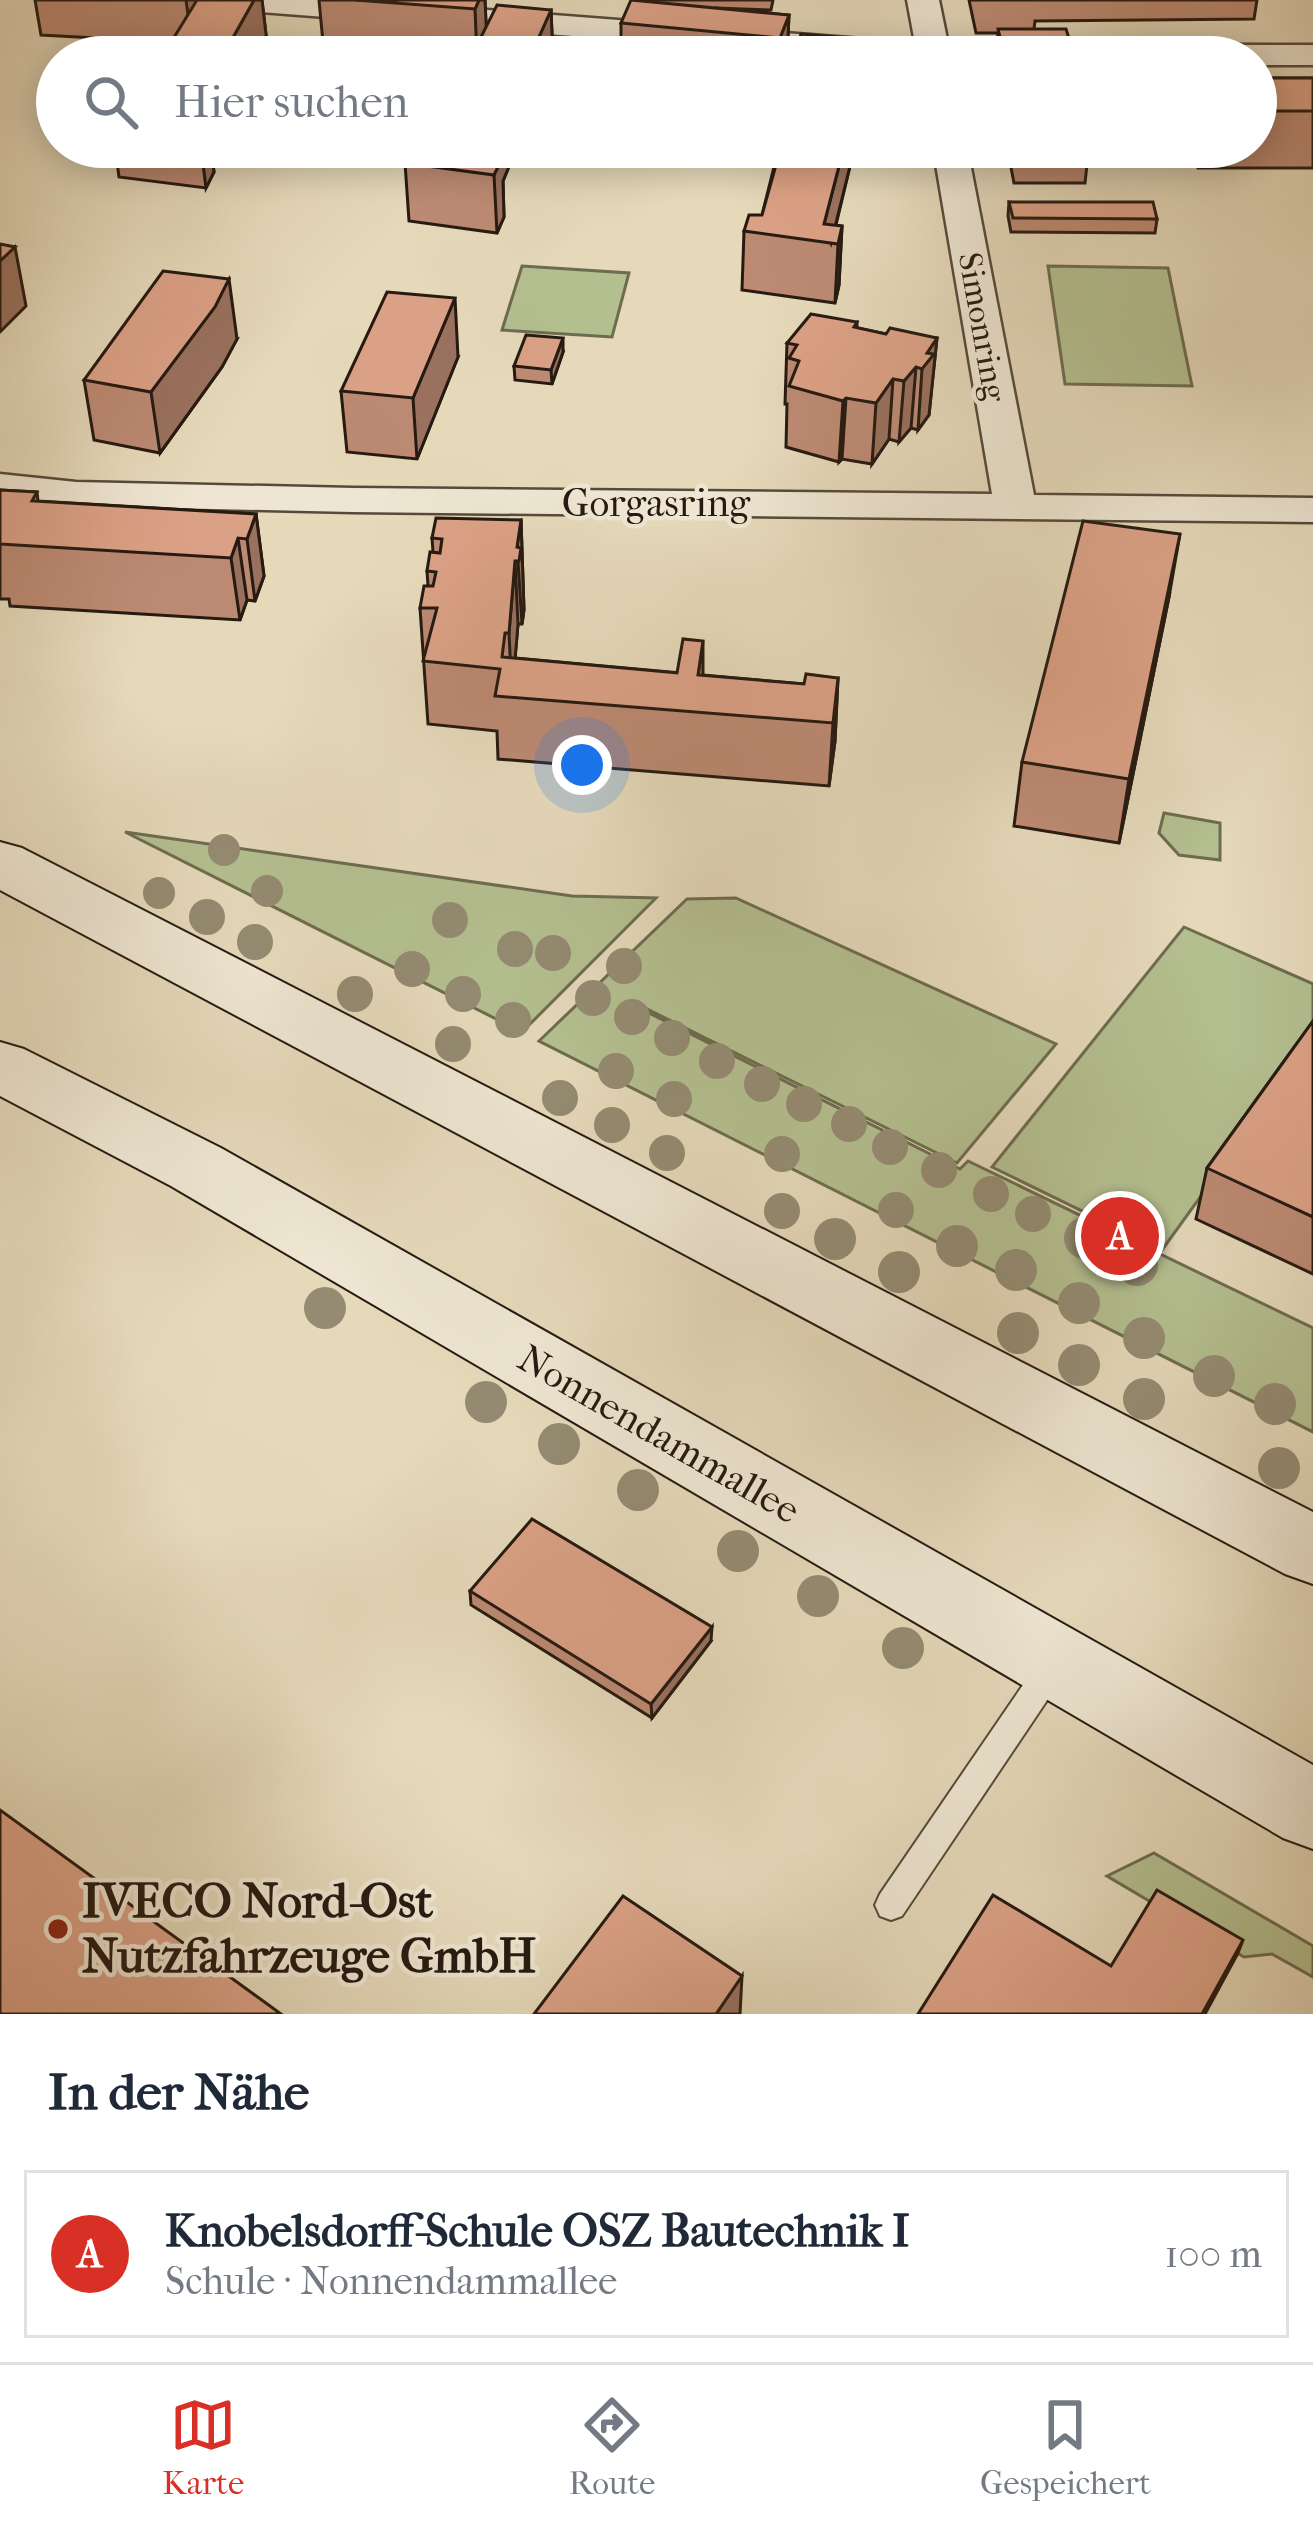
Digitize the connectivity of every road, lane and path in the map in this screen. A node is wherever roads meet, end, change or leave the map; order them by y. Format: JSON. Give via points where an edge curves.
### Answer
{"nodes":[{"id":1,"x":235,"y":0,"type":"edge"},
{"id":2,"x":923,"y":0,"type":"edge"},
{"id":3,"x":684,"y":36,"type":"edge"},
{"id":4,"x":930,"y":36,"type":"edge"},
{"id":5,"x":1277,"y":55,"type":"edge"},
{"id":6,"x":1313,"y":55,"type":"edge"},
{"id":7,"x":954,"y":168,"type":"edge"},
{"id":8,"x":0,"y":486,"type":"edge"},
{"id":9,"x":1015,"y":506,"type":"junction"},
{"id":10,"x":1313,"y":509,"type":"edge"},
{"id":11,"x":0,"y":863,"type":"edge"},
{"id":12,"x":0,"y":1066,"type":"edge"},
{"id":13,"x":1313,"y":1550,"type":"edge"},
{"id":14,"x":1056,"y":1662,"type":"junction"},
{"id":15,"x":1313,"y":1810,"type":"edge"},
{"id":16,"x":891,"y":1905,"type":"dead end"}],
"edges":[{"from":1,"to":3,"type":"street"},
{"from":2,"to":4,"type":"street"},
{"from":5,"to":6,"type":"street"},
{"from":7,"to":9,"type":"street","name":"Simonring"},
{"from":8,"to":9,"type":"street","name":"Gorgasring","via":[[198,497]]},
{"from":9,"to":10,"type":"street","name":"Gorgasring"},
{"from":11,"to":13,"type":"main road"},
{"from":12,"to":14,"type":"main road","name":"Nonnendammallee","via":[[196,1167]]},
{"from":14,"to":15,"type":"main road","name":"Nonnendammallee"},
{"from":14,"to":16,"type":"lane"}]}
